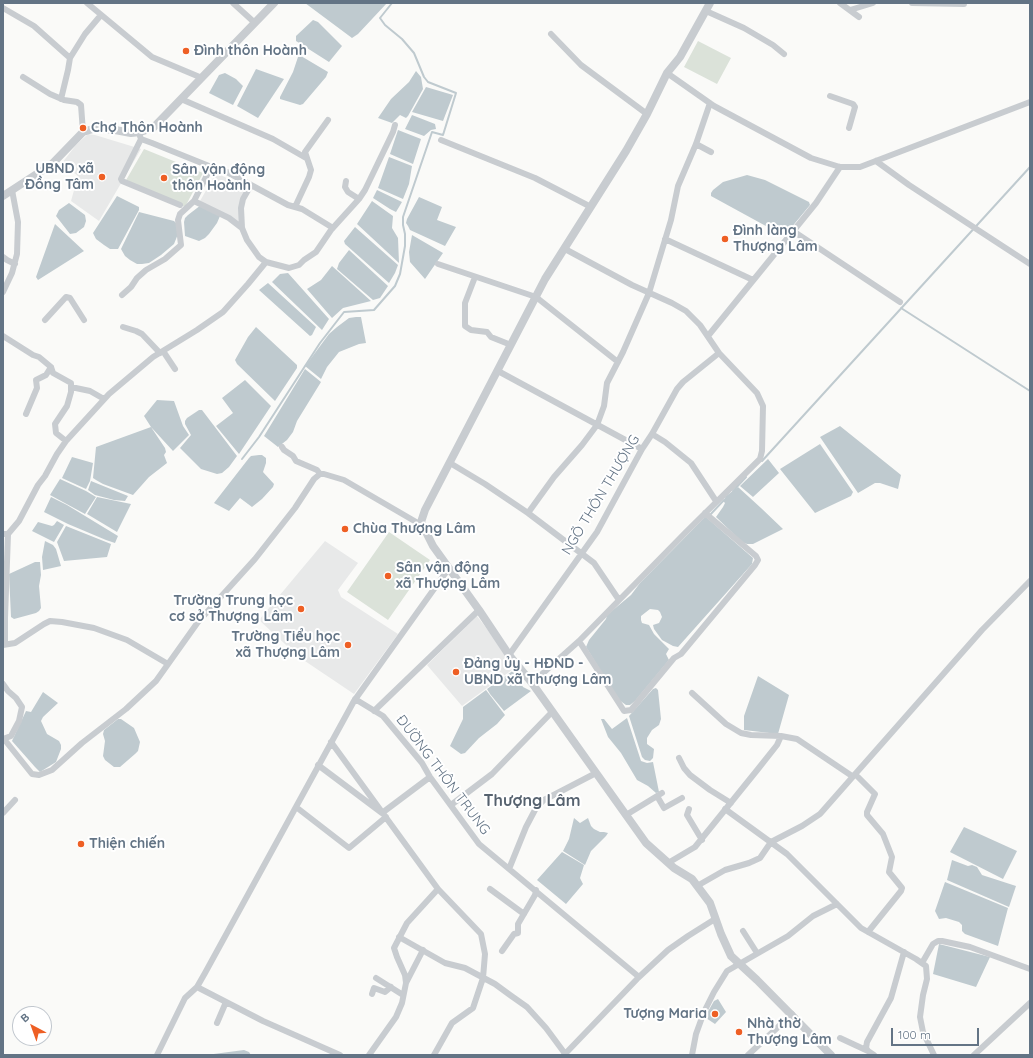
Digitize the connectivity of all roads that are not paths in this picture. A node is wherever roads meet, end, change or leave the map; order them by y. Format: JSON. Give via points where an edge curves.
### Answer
{"nodes":[{"id":1,"x":88,"y":3,"type":"edge"},
{"id":2,"x":233,"y":3,"type":"edge"},
{"id":3,"x":274,"y":3,"type":"edge"},
{"id":4,"x":710,"y":3,"type":"edge"},
{"id":5,"x":840,"y":3,"type":"edge"},
{"id":6,"x":873,"y":3,"type":"edge"},
{"id":7,"x":912,"y":3,"type":"edge"},
{"id":8,"x":964,"y":4,"type":"dead end"},
{"id":9,"x":3,"y":8,"type":"edge"},
{"id":10,"x":850,"y":10,"type":"junction"},
{"id":11,"x":706,"y":11,"type":"junction"},
{"id":12,"x":101,"y":15,"type":"junction"},
{"id":13,"x":860,"y":17,"type":"dead end"},
{"id":14,"x":255,"y":23,"type":"junction"},
{"id":15,"x":551,"y":34,"type":"dead end"},
{"id":16,"x":784,"y":54,"type":"dead end"},
{"id":17,"x":70,"y":58,"type":"junction"},
{"id":18,"x":667,"y":73,"type":"junction"},
{"id":19,"x":23,"y":77,"type":"dead end"},
{"id":20,"x":202,"y":78,"type":"junction"},
{"id":21,"x":830,"y":96,"type":"dead end"},
{"id":22,"x":61,"y":99,"type":"junction"},
{"id":23,"x":181,"y":100,"type":"junction"},
{"id":24,"x":1030,"y":102,"type":"edge"},
{"id":25,"x":710,"y":103,"type":"junction"},
{"id":26,"x":647,"y":114,"type":"junction"},
{"id":27,"x":328,"y":120,"type":"dead end"},
{"id":28,"x":395,"y":125,"type":"dead end"},
{"id":29,"x":849,"y":128,"type":"dead end"},
{"id":30,"x":83,"y":132,"type":"junction"},
{"id":31,"x":140,"y":136,"type":"junction"},
{"id":32,"x":442,"y":140,"type":"dead end"},
{"id":33,"x":696,"y":144,"type":"junction"},
{"id":34,"x":711,"y":152,"type":"dead end"},
{"id":35,"x":306,"y":158,"type":"junction"},
{"id":36,"x":876,"y":161,"type":"junction"},
{"id":37,"x":209,"y":166,"type":"junction"},
{"id":38,"x":840,"y":167,"type":"junction"},
{"id":39,"x":346,"y":181,"type":"dead end"},
{"id":40,"x":251,"y":185,"type":"junction"},
{"id":41,"x":12,"y":190,"type":"junction"},
{"id":42,"x":3,"y":196,"type":"edge"},
{"id":43,"x":359,"y":199,"type":"junction"},
{"id":44,"x":194,"y":200,"type":"junction"},
{"id":45,"x":180,"y":205,"type":"dead end"},
{"id":46,"x":295,"y":207,"type":"junction"},
{"id":47,"x":591,"y":207,"type":"junction"},
{"id":48,"x":242,"y":228,"type":"junction"},
{"id":49,"x":333,"y":228,"type":"junction"},
{"id":50,"x":793,"y":231,"type":"junction"},
{"id":51,"x":665,"y":239,"type":"junction"},
{"id":52,"x":565,"y":249,"type":"junction"},
{"id":53,"x":3,"y":257,"type":"edge"},
{"id":54,"x":266,"y":262,"type":"junction"},
{"id":55,"x":14,"y":264,"type":"junction"},
{"id":56,"x":438,"y":264,"type":"dead end"},
{"id":57,"x":1030,"y":264,"type":"edge"},
{"id":58,"x":475,"y":277,"type":"junction"},
{"id":59,"x":6,"y":279,"type":"edge"},
{"id":60,"x":753,"y":280,"type":"junction"},
{"id":61,"x":3,"y":292,"type":"edge"},
{"id":62,"x":649,"y":293,"type":"junction"},
{"id":63,"x":122,"y":295,"type":"dead end"},
{"id":64,"x":536,"y":297,"type":"junction"},
{"id":65,"x":900,"y":302,"type":"dead end"},
{"id":66,"x":45,"y":320,"type":"dead end"},
{"id":67,"x":84,"y":320,"type":"dead end"},
{"id":68,"x":123,"y":327,"type":"dead end"},
{"id":69,"x":3,"y":336,"type":"edge"},
{"id":70,"x":708,"y":336,"type":"junction"},
{"id":71,"x":511,"y":345,"type":"junction"},
{"id":72,"x":161,"y":352,"type":"junction"},
{"id":73,"x":719,"y":353,"type":"junction"},
{"id":74,"x":618,"y":362,"type":"junction"},
{"id":75,"x":51,"y":367,"type":"junction"},
{"id":76,"x":175,"y":369,"type":"dead end"},
{"id":77,"x":498,"y":371,"type":"junction"},
{"id":78,"x":71,"y":387,"type":"junction"},
{"id":79,"x":104,"y":400,"type":"junction"},
{"id":80,"x":26,"y":414,"type":"dead end"},
{"id":81,"x":597,"y":425,"type":"junction"},
{"id":82,"x":652,"y":434,"type":"junction"},
{"id":83,"x":66,"y":441,"type":"junction"},
{"id":84,"x":282,"y":447,"type":"dead end"},
{"id":85,"x":642,"y":449,"type":"junction"},
{"id":86,"x":450,"y":463,"type":"junction"},
{"id":87,"x":320,"y":474,"type":"junction"},
{"id":88,"x":716,"y":501,"type":"junction"},
{"id":89,"x":705,"y":512,"type":"junction"},
{"id":90,"x":528,"y":514,"type":"junction"},
{"id":91,"x":423,"y":526,"type":"junction"},
{"id":92,"x":5,"y":534,"type":"edge"},
{"id":93,"x":581,"y":555,"type":"junction"},
{"id":94,"x":449,"y":568,"type":"junction"},
{"id":95,"x":1030,"y":581,"type":"edge"},
{"id":96,"x":619,"y":600,"type":"junction"},
{"id":97,"x":479,"y":610,"type":"junction"},
{"id":98,"x":579,"y":641,"type":"junction"},
{"id":99,"x":4,"y":645,"type":"edge"},
{"id":100,"x":509,"y":655,"type":"junction"},
{"id":101,"x":168,"y":664,"type":"junction"},
{"id":102,"x":532,"y":683,"type":"junction"},
{"id":103,"x":3,"y":684,"type":"edge"},
{"id":104,"x":692,"y":693,"type":"dead end"},
{"id":105,"x":355,"y":699,"type":"junction"},
{"id":106,"x":374,"y":711,"type":"junction"},
{"id":107,"x":552,"y":712,"type":"junction"},
{"id":108,"x":781,"y":736,"type":"junction"},
{"id":109,"x":3,"y":739,"type":"edge"},
{"id":110,"x":331,"y":742,"type":"junction"},
{"id":111,"x":679,"y":758,"type":"dead end"},
{"id":112,"x":318,"y":766,"type":"junction"},
{"id":113,"x":596,"y":773,"type":"junction"},
{"id":114,"x":854,"y":775,"type":"junction"},
{"id":115,"x":430,"y":777,"type":"junction"},
{"id":116,"x":682,"y":798,"type":"dead end"},
{"id":117,"x":15,"y":800,"type":"dead end"},
{"id":118,"x":731,"y":803,"type":"junction"},
{"id":119,"x":451,"y":805,"type":"junction"},
{"id":120,"x":296,"y":807,"type":"junction"},
{"id":121,"x":689,"y":809,"type":"dead end"},
{"id":122,"x":725,"y":809,"type":"junction"},
{"id":123,"x":3,"y":813,"type":"edge"},
{"id":124,"x":384,"y":815,"type":"junction"},
{"id":125,"x":626,"y":815,"type":"junction"},
{"id":126,"x":702,"y":840,"type":"junction"},
{"id":127,"x":771,"y":842,"type":"junction"},
{"id":128,"x":668,"y":863,"type":"junction"},
{"id":129,"x":510,"y":869,"type":"junction"},
{"id":130,"x":697,"y":886,"type":"junction"},
{"id":131,"x":438,"y":889,"type":"junction"},
{"id":132,"x":490,"y":889,"type":"dead end"},
{"id":133,"x":536,"y":890,"type":"junction"},
{"id":134,"x":837,"y":904,"type":"junction"},
{"id":135,"x":524,"y":914,"type":"junction"},
{"id":136,"x":715,"y":919,"type":"junction"},
{"id":137,"x":743,"y":931,"type":"dead end"},
{"id":138,"x":868,"y":932,"type":"junction"},
{"id":139,"x":399,"y":937,"type":"junction"},
{"id":140,"x":423,"y":950,"type":"junction"},
{"id":141,"x":502,"y":951,"type":"dead end"},
{"id":142,"x":904,"y":952,"type":"junction"},
{"id":143,"x":757,"y":953,"type":"junction"},
{"id":144,"x":922,"y":963,"type":"junction"},
{"id":145,"x":739,"y":964,"type":"junction"},
{"id":146,"x":1030,"y":970,"type":"edge"},
{"id":147,"x":639,"y":976,"type":"junction"},
{"id":148,"x":376,"y":978,"type":"dead end"},
{"id":149,"x":483,"y":978,"type":"junction"},
{"id":150,"x":406,"y":983,"type":"junction"},
{"id":151,"x":197,"y":987,"type":"junction"},
{"id":152,"x":390,"y":987,"type":"junction"},
{"id":153,"x":372,"y":994,"type":"dead end"},
{"id":154,"x":403,"y":995,"type":"junction"},
{"id":155,"x":226,"y":1002,"type":"junction"},
{"id":156,"x":1030,"y":1003,"type":"edge"},
{"id":157,"x":792,"y":1014,"type":"junction"},
{"id":158,"x":217,"y":1023,"type":"dead end"},
{"id":159,"x":840,"y":1038,"type":"dead end"},
{"id":160,"x":868,"y":1052,"type":"junction"},
{"id":161,"x":157,"y":1055,"type":"edge"},
{"id":162,"x":340,"y":1055,"type":"edge"},
{"id":163,"x":370,"y":1055,"type":"edge"},
{"id":164,"x":434,"y":1055,"type":"edge"},
{"id":165,"x":565,"y":1055,"type":"edge"},
{"id":166,"x":692,"y":1055,"type":"edge"},
{"id":167,"x":748,"y":1055,"type":"edge"},
{"id":168,"x":831,"y":1055,"type":"edge"},
{"id":169,"x":874,"y":1055,"type":"edge"},
{"id":170,"x":934,"y":1055,"type":"edge"},
{"id":171,"x":974,"y":1055,"type":"edge"}],
"edges":[{"from":1,"to":12,"type":"street"},
{"from":2,"to":14,"type":"street"},
{"from":3,"to":14,"type":"street"},
{"from":4,"to":11,"type":"street"},
{"from":5,"to":10,"type":"street"},
{"from":6,"to":10,"type":"street"},
{"from":7,"to":8,"type":"street"},
{"from":9,"to":17,"type":"street","via":[[34,26]]},
{"from":10,"to":13,"type":"street"},
{"from":11,"to":16,"type":"street","via":[[744,28]]},
{"from":11,"to":18,"type":"street","via":[[680,57]]},
{"from":12,"to":17,"type":"street"},
{"from":12,"to":20,"type":"street","via":[[152,56]]},
{"from":14,"to":20,"type":"street"},
{"from":15,"to":26,"type":"street","via":[[581,65]]},
{"from":17,"to":22,"type":"street"},
{"from":18,"to":25,"type":"street"},
{"from":18,"to":26,"type":"street"},
{"from":19,"to":22,"type":"street"},
{"from":20,"to":23,"type":"street"},
{"from":21,"to":29,"type":"street","via":[[855,107]]},
{"from":22,"to":30,"type":"street","via":[[81,105]]},
{"from":23,"to":31,"type":"street","via":[[153,128]]},
{"from":23,"to":35,"type":"street","via":[[274,139]]},
{"from":24,"to":36,"type":"street"},
{"from":25,"to":33,"type":"street"},
{"from":25,"to":38,"type":"street","via":[[811,158]]},
{"from":26,"to":47,"type":"street"},
{"from":27,"to":35,"type":"street","via":[[305,152]]},
{"from":28,"to":43,"type":"street"},
{"from":30,"to":31,"type":"street","via":[[96,128]]},
{"from":30,"to":41,"type":"street","via":[[52,164]]},
{"from":31,"to":37,"type":"street"},
{"from":31,"to":45,"type":"street","via":[[122,181]]},
{"from":32,"to":47,"type":"street","via":[[535,178]]},
{"from":33,"to":34,"type":"street"},
{"from":33,"to":51,"type":"street","via":[[678,186]]},
{"from":35,"to":46,"type":"street","via":[[311,170]]},
{"from":36,"to":38,"type":"street","via":[[860,167]]},
{"from":36,"to":57,"type":"street"},
{"from":37,"to":40,"type":"street"},
{"from":37,"to":44,"type":"street"},
{"from":38,"to":50,"type":"street"},
{"from":39,"to":43,"type":"street","via":[[345,187],[348,192]]},
{"from":40,"to":46,"type":"street"},
{"from":40,"to":48,"type":"street","via":[[241,208]]},
{"from":41,"to":42,"type":"street"},
{"from":41,"to":55,"type":"street","via":[[18,222],[17,254]]},
{"from":43,"to":49,"type":"street"},
{"from":44,"to":48,"type":"street","via":[[229,218]]},
{"from":44,"to":63,"type":"street","via":[[180,214],[178,220],[181,245],[165,259],[146,270]]},
{"from":46,"to":49,"type":"street"},
{"from":47,"to":52,"type":"street"},
{"from":48,"to":54,"type":"street","via":[[247,240],[259,257]]},
{"from":49,"to":54,"type":"street","via":[[316,252],[299,265],[289,268]]},
{"from":50,"to":60,"type":"street"},
{"from":50,"to":65,"type":"street"},
{"from":51,"to":60,"type":"street"},
{"from":51,"to":62,"type":"street"},
{"from":52,"to":62,"type":"street"},
{"from":52,"to":64,"type":"street"},
{"from":53,"to":55,"type":"street"},
{"from":54,"to":72,"type":"street","via":[[223,312]]},
{"from":55,"to":59,"type":"street"},
{"from":56,"to":58,"type":"street"},
{"from":58,"to":64,"type":"street"},
{"from":58,"to":71,"type":"street","via":[[466,303],[465,326],[471,330],[488,332],[490,337]]},
{"from":59,"to":61,"type":"street"},
{"from":60,"to":70,"type":"street"},
{"from":62,"to":70,"type":"street","via":[[686,311]]},
{"from":62,"to":74,"type":"street"},
{"from":64,"to":71,"type":"street"},
{"from":64,"to":74,"type":"street"},
{"from":66,"to":67,"type":"street","via":[[66,297],[70,298]]},
{"from":68,"to":72,"type":"street","via":[[142,334]]},
{"from":69,"to":75,"type":"street"},
{"from":70,"to":73,"type":"street"},
{"from":71,"to":77,"type":"street"},
{"from":72,"to":76,"type":"street"},
{"from":72,"to":79,"type":"street"},
{"from":73,"to":82,"type":"street","name":"NGÕ THÔN THƯỢNG","via":[[676,389]]},
{"from":73,"to":88,"type":"street","via":[[757,393],[762,406],[762,451],[760,459]]},
{"from":74,"to":81,"type":"street","via":[[607,383],[604,406]]},
{"from":75,"to":78,"type":"street","via":[[53,373],[69,381]]},
{"from":75,"to":80,"type":"street","via":[[46,375],[36,380],[37,388]]},
{"from":77,"to":81,"type":"street"},
{"from":77,"to":86,"type":"street"},
{"from":78,"to":79,"type":"street","via":[[90,391]]},
{"from":78,"to":83,"type":"street","via":[[67,406],[55,424],[56,433]]},
{"from":79,"to":83,"type":"street"},
{"from":81,"to":85,"type":"street"},
{"from":81,"to":90,"type":"street","via":[[554,477]]},
{"from":82,"to":85,"type":"street","name":"NGÕ THÔN THƯỢNG"},
{"from":82,"to":88,"type":"street","via":[[691,463]]},
{"from":83,"to":92,"type":"street","via":[[19,521]]},
{"from":84,"to":87,"type":"street","via":[[296,461],[317,470]]},
{"from":85,"to":93,"type":"street","name":"NGÕ THÔN THƯỢNG","via":[[597,532]]},
{"from":86,"to":90,"type":"street"},
{"from":86,"to":91,"type":"street","via":[[425,510],[421,522]]},
{"from":87,"to":91,"type":"street","via":[[344,480]]},
{"from":87,"to":101,"type":"street","via":[[255,559],[198,622]]},
{"from":88,"to":89,"type":"street"},
{"from":89,"to":96,"type":"street"},
{"from":89,"to":98,"type":"street","via":[[758,560],[631,710],[624,711]]},
{"from":90,"to":93,"type":"street"},
{"from":91,"to":94,"type":"street","via":[[433,546]]},
{"from":92,"to":99,"type":"street"},
{"from":93,"to":96,"type":"street","via":[[594,564]]},
{"from":93,"to":100,"type":"street","name":"NGÕ THÔN THƯỢNG"},
{"from":94,"to":97,"type":"street"},
{"from":94,"to":105,"type":"street"},
{"from":95,"to":114,"type":"street","via":[[982,630]]},
{"from":96,"to":98,"type":"street"},
{"from":97,"to":100,"type":"street"},
{"from":97,"to":106,"type":"street"},
{"from":98,"to":102,"type":"street"},
{"from":99,"to":101,"type":"street","via":[[15,643],[50,621],[62,622],[94,628],[126,640]]},
{"from":100,"to":102,"type":"street"},
{"from":101,"to":109,"type":"street","via":[[156,681],[126,709],[46,773],[36,776],[32,774]]},
{"from":102,"to":107,"type":"street"},
{"from":103,"to":109,"type":"street","via":[[22,707],[19,721],[11,736]]},
{"from":104,"to":108,"type":"street","via":[[725,723],[741,733]]},
{"from":105,"to":106,"type":"street","name":"ĐƯỜNG THÔN TRUNG"},
{"from":105,"to":110,"type":"street"},
{"from":106,"to":115,"type":"street","name":"ĐƯỜNG THÔN TRUNG","via":[[383,716],[422,763]]},
{"from":107,"to":113,"type":"street"},
{"from":107,"to":119,"type":"street","via":[[492,774]]},
{"from":108,"to":114,"type":"street","via":[[797,739]]},
{"from":108,"to":118,"type":"street"},
{"from":110,"to":112,"type":"street"},
{"from":110,"to":124,"type":"street"},
{"from":111,"to":118,"type":"street","via":[[690,775]]},
{"from":112,"to":120,"type":"street"},
{"from":112,"to":124,"type":"street"},
{"from":113,"to":125,"type":"street"},
{"from":113,"to":129,"type":"street","via":[[544,800],[536,808]]},
{"from":114,"to":127,"type":"street","via":[[820,814]]},
{"from":114,"to":138,"type":"street","via":[[875,794],[867,813],[883,834],[892,854],[889,872],[902,888]]},
{"from":115,"to":119,"type":"street","name":"ĐƯỜNG THÔN TRUNG"},
{"from":115,"to":124,"type":"street"},
{"from":116,"to":125,"type":"street","via":[[664,808],[660,794]]},
{"from":117,"to":123,"type":"street"},
{"from":118,"to":122,"type":"street"},
{"from":119,"to":129,"type":"street","name":"ĐƯỜNG THÔN TRUNG","via":[[479,844]]},
{"from":120,"to":124,"type":"street","via":[[349,848]]},
{"from":120,"to":151,"type":"street"},
{"from":121,"to":126,"type":"street","via":[[687,815]]},
{"from":122,"to":126,"type":"street"},
{"from":122,"to":127,"type":"street"},
{"from":124,"to":131,"type":"street"},
{"from":125,"to":128,"type":"street","via":[[646,843]]},
{"from":126,"to":128,"type":"street"},
{"from":127,"to":130,"type":"street","via":[[760,858],[725,870]]},
{"from":127,"to":134,"type":"street","via":[[787,854]]},
{"from":128,"to":130,"type":"street","via":[[692,879]]},
{"from":129,"to":133,"type":"street","name":"ĐƯỜNG THÔN TRUNG"},
{"from":130,"to":136,"type":"street","via":[[710,903]]},
{"from":131,"to":139,"type":"street","via":[[407,923]]},
{"from":131,"to":149,"type":"street","via":[[481,934],[486,954]]},
{"from":132,"to":135,"type":"street"},
{"from":133,"to":135,"type":"street"},
{"from":133,"to":147,"type":"street","name":"ĐƯỜNG THÔN TRUNG"},
{"from":134,"to":138,"type":"street"},
{"from":134,"to":143,"type":"street","via":[[813,916],[788,936]]},
{"from":135,"to":141,"type":"street","via":[[518,924],[518,933],[514,934]]},
{"from":136,"to":145,"type":"street","via":[[731,956]]},
{"from":136,"to":147,"type":"street","via":[[668,950]]},
{"from":137,"to":143,"type":"street"},
{"from":138,"to":142,"type":"street"},
{"from":139,"to":140,"type":"street"},
{"from":139,"to":150,"type":"street","via":[[394,948]]},
{"from":140,"to":149,"type":"street","via":[[445,963],[464,968]]},
{"from":140,"to":150,"type":"street"},
{"from":142,"to":144,"type":"street"},
{"from":142,"to":160,"type":"street","via":[[891,998],[868,1039]]},
{"from":143,"to":145,"type":"street"},
{"from":144,"to":146,"type":"street","via":[[933,944],[942,941],[970,947]]},
{"from":144,"to":170,"type":"street","via":[[926,966],[927,979],[920,1017],[923,1032]]},
{"from":145,"to":157,"type":"street"},
{"from":145,"to":166,"type":"street","via":[[726,971],[714,992],[696,1034]]},
{"from":147,"to":165,"type":"street"},
{"from":148,"to":152,"type":"street"},
{"from":149,"to":164,"type":"street","via":[[473,1008],[452,1023]]},
{"from":149,"to":165,"type":"street","via":[[527,1007]]},
{"from":150,"to":154,"type":"street"},
{"from":151,"to":155,"type":"street"},
{"from":151,"to":161,"type":"street","via":[[186,998]]},
{"from":152,"to":153,"type":"street","via":[[385,992],[374,988]]},
{"from":152,"to":154,"type":"street"},
{"from":154,"to":163,"type":"street","via":[[396,1017]]},
{"from":155,"to":158,"type":"street"},
{"from":155,"to":162,"type":"street"},
{"from":156,"to":171,"type":"street"},
{"from":157,"to":167,"type":"street"},
{"from":157,"to":168,"type":"street"},
{"from":159,"to":160,"type":"street"},
{"from":160,"to":169,"type":"street"}]}
